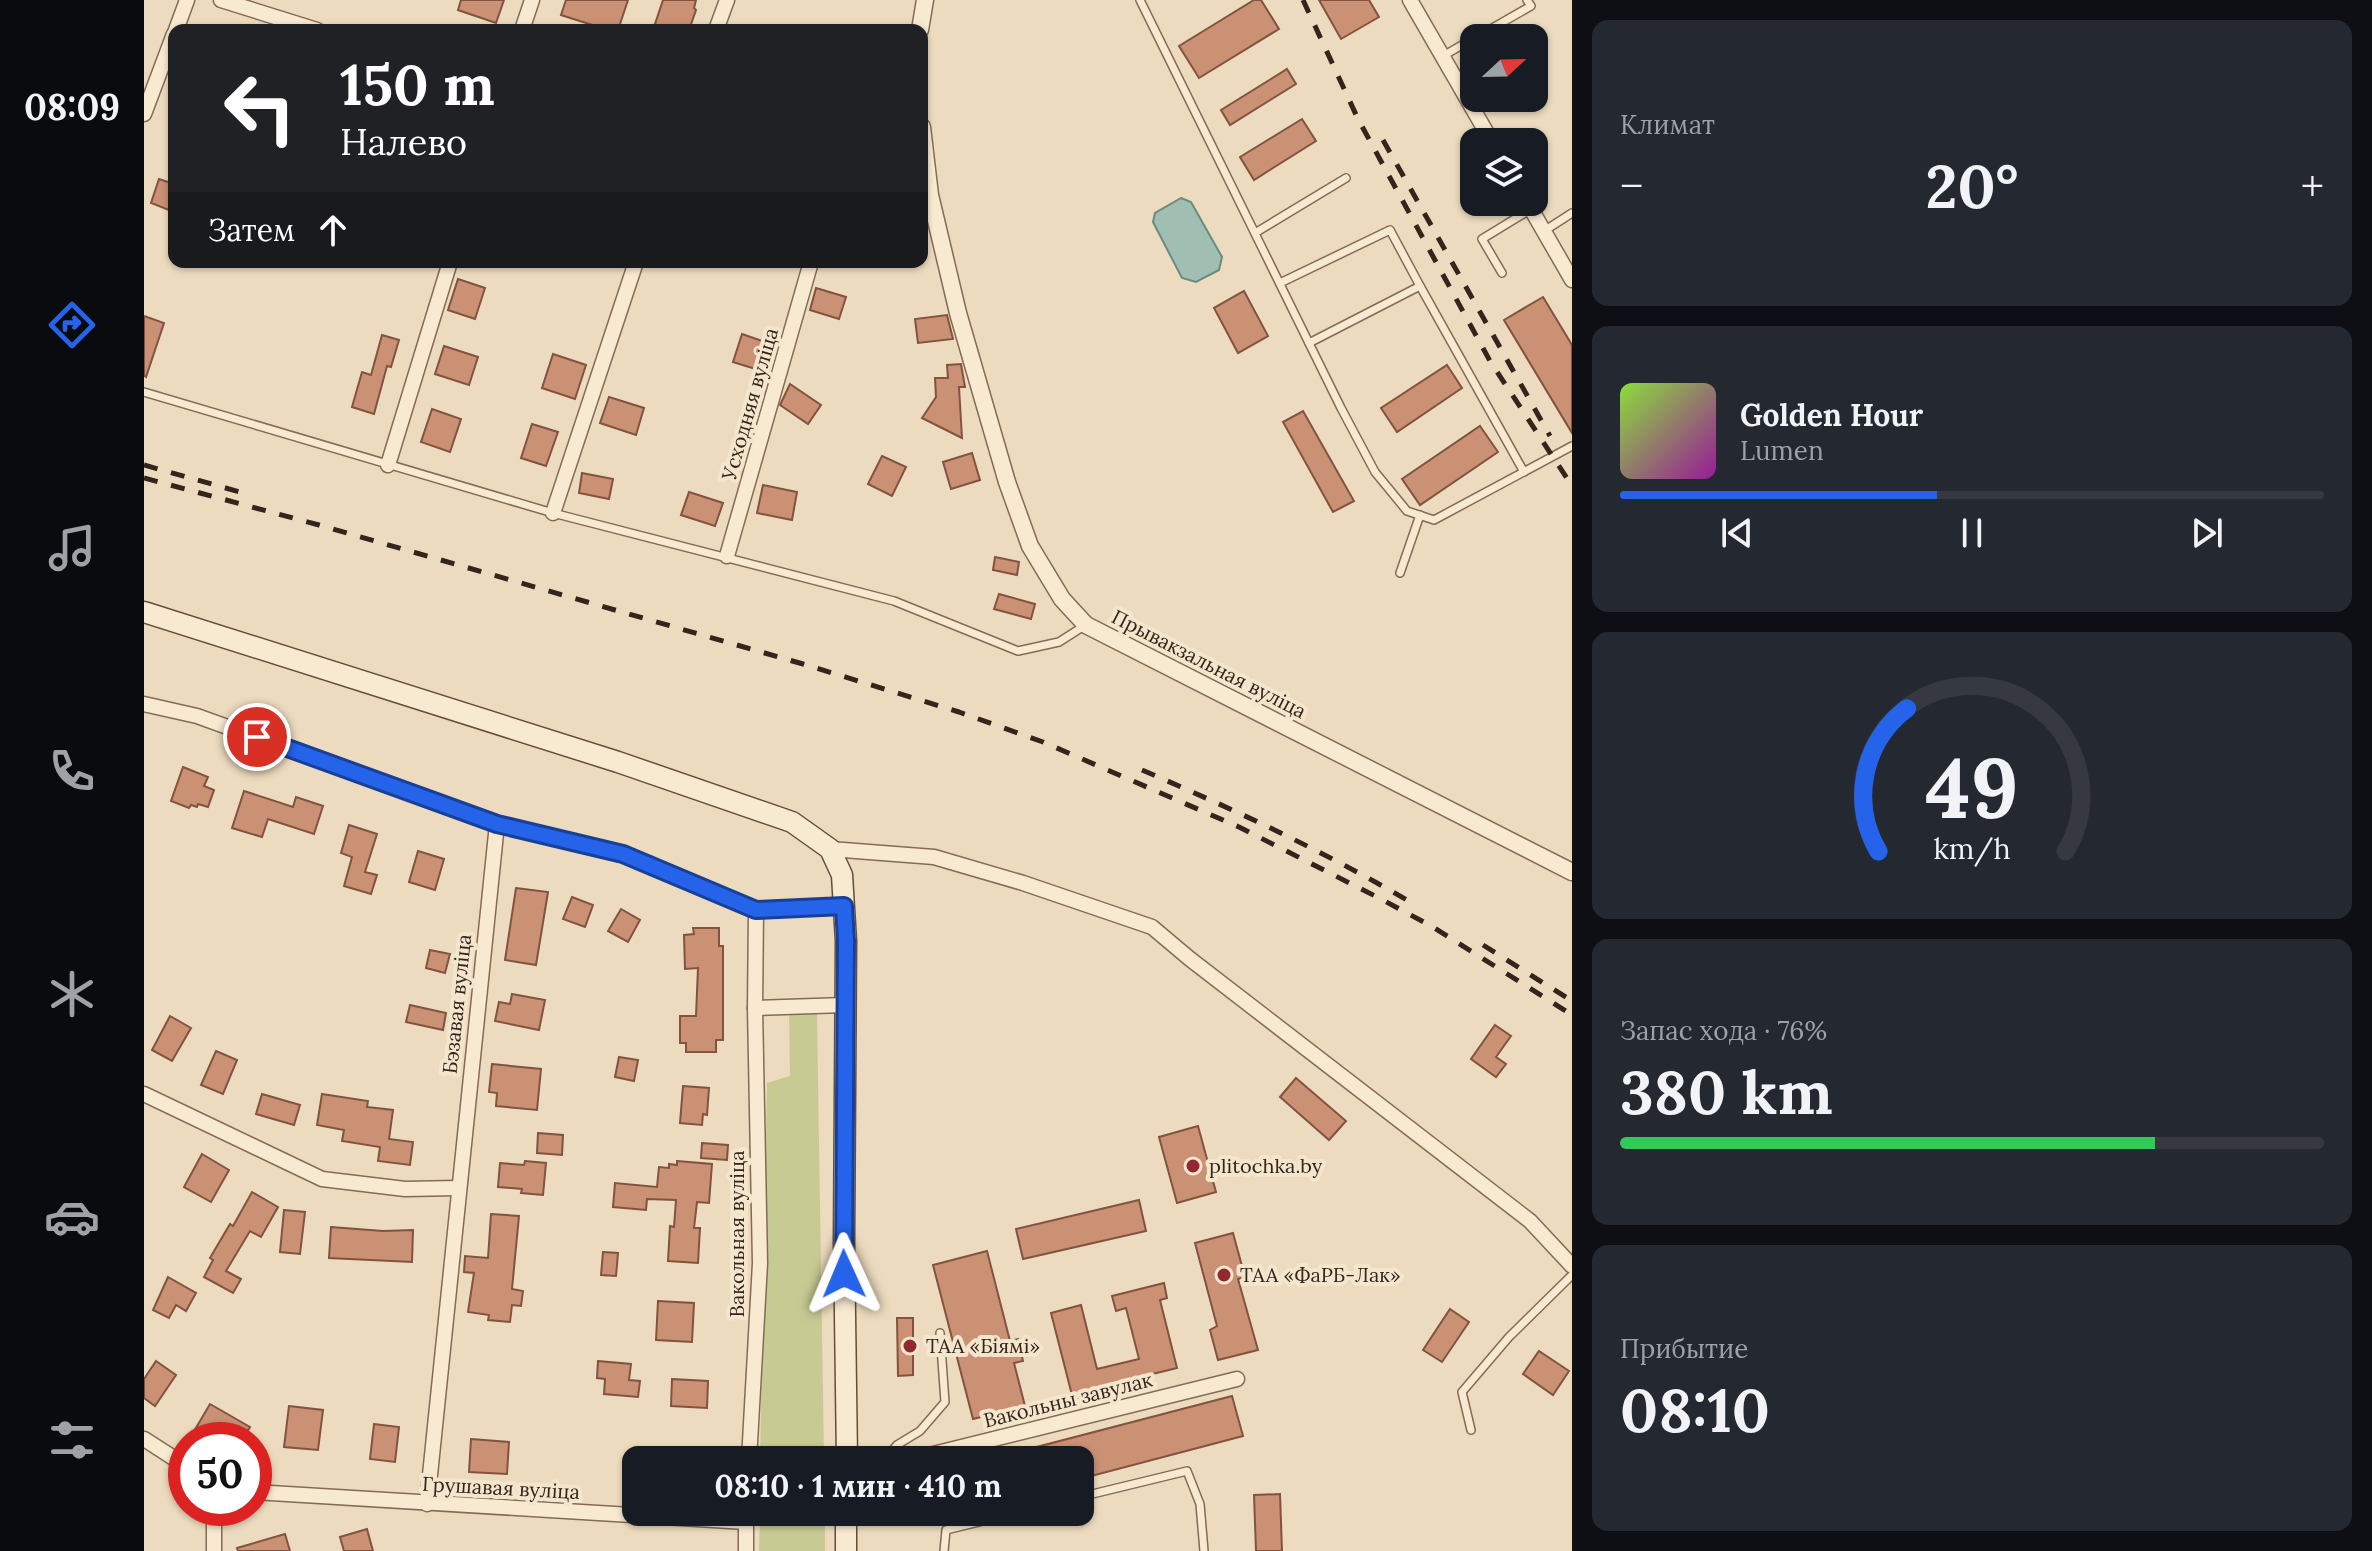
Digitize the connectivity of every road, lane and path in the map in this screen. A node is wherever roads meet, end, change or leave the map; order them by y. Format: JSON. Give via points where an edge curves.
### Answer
{"nodes":[{"id":1,"x":187,"y":0,"type":"edge"},
{"id":2,"x":221,"y":0,"type":"edge"},
{"id":3,"x":532,"y":0,"type":"edge"},
{"id":4,"x":727,"y":0,"type":"edge"},
{"id":5,"x":925,"y":0,"type":"edge"},
{"id":6,"x":1140,"y":0,"type":"edge"},
{"id":7,"x":1410,"y":0,"type":"edge"},
{"id":8,"x":1527,"y":0,"type":"edge"},
{"id":9,"x":178,"y":24,"type":"edge"},
{"id":10,"x":298,"y":24,"type":"edge"},
{"id":11,"x":524,"y":24,"type":"edge"},
{"id":12,"x":718,"y":24,"type":"edge"},
{"id":13,"x":921,"y":24,"type":"edge"},
{"id":14,"x":1499,"y":24,"type":"edge"},
{"id":15,"x":1460,"y":46,"type":"edge"},
{"id":16,"x":168,"y":51,"type":"edge"},
{"id":17,"x":1443,"y":56,"type":"junction"},
{"id":18,"x":144,"y":114,"type":"edge"},
{"id":19,"x":1484,"y":128,"type":"edge"},
{"id":20,"x":1346,"y":178,"type":"dead end"},
{"id":21,"x":928,"y":203,"type":"edge"},
{"id":22,"x":1572,"y":213,"type":"edge"},
{"id":23,"x":1514,"y":216,"type":"edge"},
{"id":24,"x":1535,"y":216,"type":"edge"},
{"id":25,"x":1544,"y":231,"type":"junction"},
{"id":26,"x":1255,"y":233,"type":"junction"},
{"id":27,"x":448,"y":268,"type":"edge"},
{"id":28,"x":634,"y":268,"type":"edge"},
{"id":29,"x":809,"y":268,"type":"edge"},
{"id":30,"x":1502,"y":273,"type":"dead end"},
{"id":31,"x":1572,"y":280,"type":"edge"},
{"id":32,"x":1280,"y":283,"type":"junction"},
{"id":33,"x":1420,"y":286,"type":"junction"},
{"id":34,"x":1309,"y":343,"type":"junction"},
{"id":35,"x":144,"y":392,"type":"edge"},
{"id":36,"x":1572,"y":446,"type":"edge"},
{"id":37,"x":388,"y":465,"type":"junction"},
{"id":38,"x":1524,"y":472,"type":"junction"},
{"id":39,"x":553,"y":513,"type":"junction"},
{"id":40,"x":1420,"y":515,"type":"junction"},
{"id":41,"x":727,"y":556,"type":"junction"},
{"id":42,"x":1400,"y":573,"type":"dead end"},
{"id":43,"x":144,"y":612,"type":"edge"},
{"id":44,"x":1086,"y":625,"type":"junction"},
{"id":45,"x":144,"y":704,"type":"edge"},
{"id":46,"x":497,"y":824,"type":"junction"},
{"id":47,"x":830,"y":849,"type":"junction"},
{"id":48,"x":1572,"y":872,"type":"edge"},
{"id":49,"x":844,"y":906,"type":"junction"},
{"id":50,"x":756,"y":910,"type":"junction"},
{"id":51,"x":845,"y":1005,"type":"junction"},
{"id":52,"x":755,"y":1008,"type":"junction"},
{"id":53,"x":144,"y":1094,"type":"edge"},
{"id":54,"x":458,"y":1188,"type":"junction"},
{"id":55,"x":1572,"y":1266,"type":"edge"},
{"id":56,"x":1572,"y":1275,"type":"edge"},
{"id":57,"x":940,"y":1333,"type":"dead end"},
{"id":58,"x":1237,"y":1379,"type":"dead end"},
{"id":59,"x":1471,"y":1430,"type":"dead end"},
{"id":60,"x":144,"y":1439,"type":"edge"},
{"id":61,"x":750,"y":1446,"type":"edge"},
{"id":62,"x":847,"y":1446,"type":"edge"},
{"id":63,"x":896,"y":1446,"type":"edge"},
{"id":64,"x":966,"y":1446,"type":"edge"},
{"id":65,"x":168,"y":1454,"type":"edge"},
{"id":66,"x":272,"y":1493,"type":"edge"},
{"id":67,"x":1094,"y":1494,"type":"edge"},
{"id":68,"x":427,"y":1504,"type":"junction"},
{"id":69,"x":622,"y":1512,"type":"edge"},
{"id":70,"x":214,"y":1526,"type":"edge"},
{"id":71,"x":746,"y":1526,"type":"edge"},
{"id":72,"x":846,"y":1526,"type":"edge"},
{"id":73,"x":962,"y":1526,"type":"edge"},
{"id":74,"x":214,"y":1551,"type":"edge"},
{"id":75,"x":746,"y":1551,"type":"edge"},
{"id":76,"x":846,"y":1551,"type":"edge"},
{"id":77,"x":944,"y":1551,"type":"edge"},
{"id":78,"x":1204,"y":1551,"type":"edge"}],
"edges":[{"from":1,"to":9,"type":"street"},
{"from":2,"to":10,"type":"street"},
{"from":3,"to":11,"type":"street"},
{"from":4,"to":12,"type":"street"},
{"from":5,"to":13,"type":"street"},
{"from":6,"to":26,"type":"lane"},
{"from":7,"to":17,"type":"street"},
{"from":8,"to":14,"type":"lane","via":[[1531,6]]},
{"from":15,"to":17,"type":"lane"},
{"from":16,"to":18,"type":"street"},
{"from":17,"to":19,"type":"street"},
{"from":20,"to":26,"type":"lane"},
{"from":21,"to":44,"type":"street","name":"Прывакзальная вуліца","via":[[1030,546],[1062,599]]},
{"from":22,"to":25,"type":"lane"},
{"from":23,"to":30,"type":"lane","via":[[1482,239]]},
{"from":24,"to":25,"type":"street"},
{"from":25,"to":31,"type":"street"},
{"from":26,"to":32,"type":"lane"},
{"from":27,"to":37,"type":"street"},
{"from":28,"to":39,"type":"street"},
{"from":29,"to":41,"type":"street","name":"Усходняя вуліца"},
{"from":32,"to":33,"type":"lane","via":[[1390,230]]},
{"from":32,"to":34,"type":"lane"},
{"from":33,"to":34,"type":"lane"},
{"from":33,"to":38,"type":"lane"},
{"from":34,"to":40,"type":"lane","via":[[1375,472],[1407,511]]},
{"from":35,"to":37,"type":"lane"},
{"from":36,"to":38,"type":"lane"},
{"from":37,"to":39,"type":"lane"},
{"from":38,"to":40,"type":"lane","via":[[1434,520]]},
{"from":39,"to":41,"type":"lane"},
{"from":40,"to":42,"type":"lane"},
{"from":41,"to":44,"type":"lane","via":[[894,601],[1018,651],[1059,642]]},
{"from":43,"to":47,"type":"main road","via":[[792,822]]},
{"from":44,"to":48,"type":"street","name":"Прывакзальная вуліца"},
{"from":45,"to":46,"type":"street","via":[[197,716]]},
{"from":46,"to":50,"type":"street","via":[[623,854]]},
{"from":46,"to":54,"type":"street","name":"Бэзавая вуліца"},
{"from":47,"to":49,"type":"main road","via":[[842,875]]},
{"from":47,"to":55,"type":"street","via":[[934,857],[1152,927],[1530,1221]]},
{"from":49,"to":50,"type":"street"},
{"from":49,"to":51,"type":"main road"},
{"from":50,"to":52,"type":"street","name":"Вакольная вуліца"},
{"from":51,"to":52,"type":"street"},
{"from":51,"to":62,"type":"main road"},
{"from":52,"to":61,"type":"street","name":"Вакольная вуліца","via":[[760,1263]]},
{"from":53,"to":54,"type":"street","via":[[322,1179],[405,1189]]},
{"from":54,"to":68,"type":"street","name":"Бэзавая вуліца"},
{"from":56,"to":59,"type":"lane","via":[[1462,1392]]},
{"from":57,"to":63,"type":"lane","via":[[945,1402],[920,1431]]},
{"from":58,"to":64,"type":"street","name":"Вакольны завулак"},
{"from":60,"to":65,"type":"street"},
{"from":66,"to":68,"type":"street","name":"Грушавая вуліца"},
{"from":67,"to":78,"type":"lane","via":[[1187,1471],[1200,1504]]},
{"from":68,"to":69,"type":"street","name":"Грушавая вуліца"},
{"from":70,"to":74,"type":"street"},
{"from":71,"to":75,"type":"street"},
{"from":72,"to":76,"type":"main road"},
{"from":73,"to":77,"type":"lane","via":[[946,1530]]}]}
